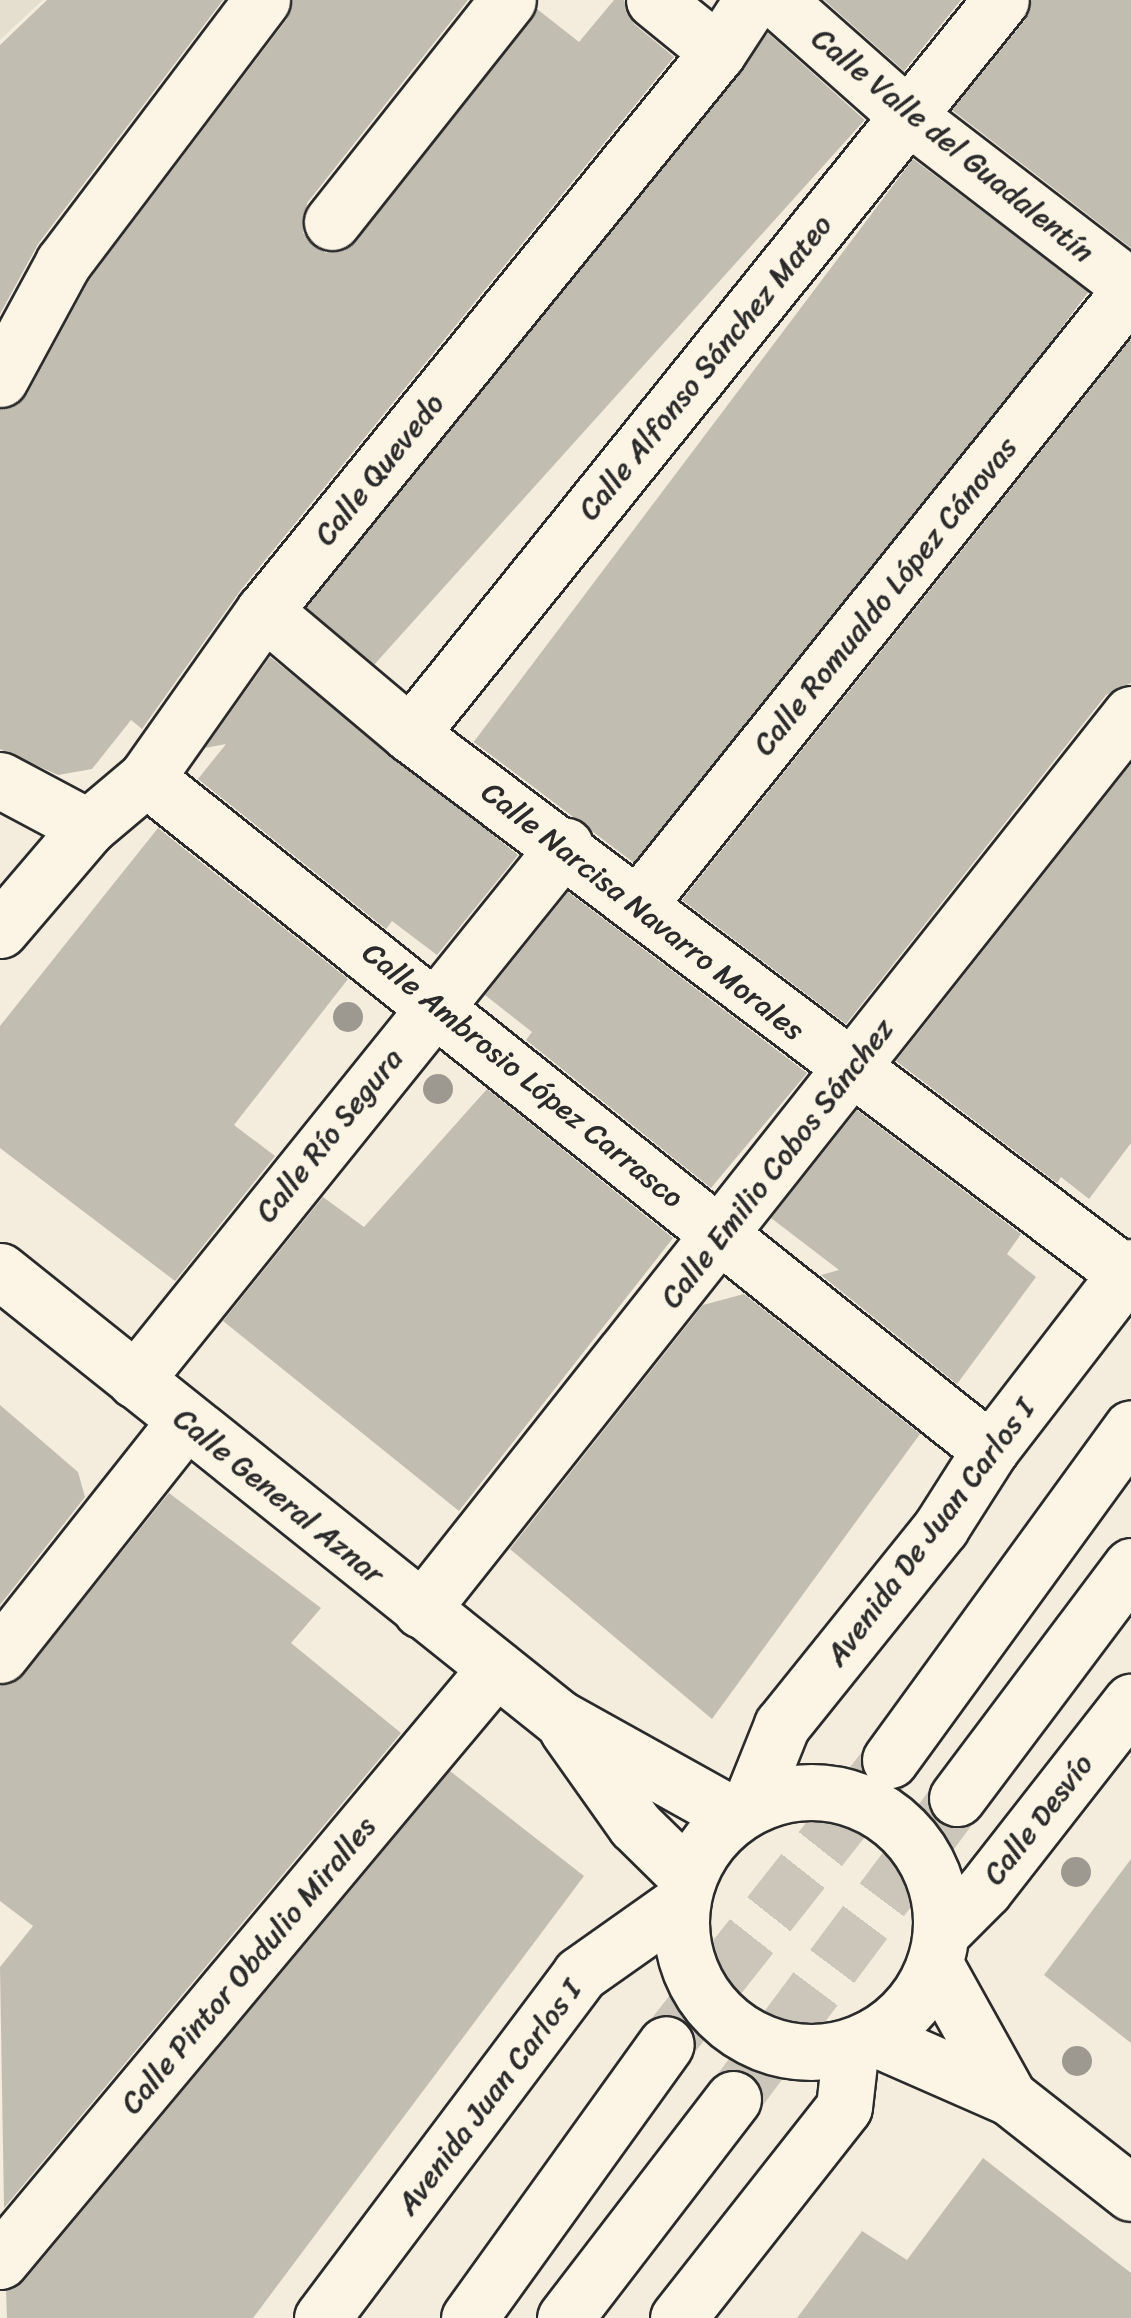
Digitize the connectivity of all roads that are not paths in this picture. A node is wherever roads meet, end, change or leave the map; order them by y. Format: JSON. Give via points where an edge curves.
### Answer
{"nodes":[{"id":1,"x":262,"y":0,"type":"edge"},
{"id":2,"x":508,"y":0,"type":"edge"},
{"id":3,"x":654,"y":0,"type":"edge"},
{"id":4,"x":752,"y":0,"type":"edge"},
{"id":5,"x":777,"y":0,"type":"edge"},
{"id":6,"x":1001,"y":0,"type":"edge"},
{"id":7,"x":718,"y":52,"type":"junction"},
{"id":8,"x":906,"y":116,"type":"junction"},
{"id":9,"x":332,"y":222,"type":"dead end"},
{"id":10,"x":1131,"y":288,"type":"edge"},
{"id":11,"x":0,"y":379,"type":"edge"},
{"id":12,"x":264,"y":610,"type":"junction"},
{"id":13,"x":1131,"y":714,"type":"edge"},
{"id":14,"x":410,"y":734,"type":"junction"},
{"id":15,"x":146,"y":778,"type":"junction"},
{"id":16,"x":0,"y":780,"type":"edge"},
{"id":17,"x":88,"y":827,"type":"junction"},
{"id":18,"x":565,"y":846,"type":"junction"},
{"id":19,"x":639,"y":903,"type":"junction"},
{"id":20,"x":0,"y":930,"type":"edge"},
{"id":21,"x":436,"y":1004,"type":"junction"},
{"id":22,"x":850,"y":1070,"type":"junction"},
{"id":23,"x":722,"y":1234,"type":"junction"},
{"id":24,"x":1128,"y":1270,"type":"edge"},
{"id":25,"x":0,"y":1271,"type":"edge"},
{"id":26,"x":135,"y":1380,"type":"junction"},
{"id":27,"x":185,"y":1422,"type":"junction"},
{"id":28,"x":1131,"y":1428,"type":"edge"},
{"id":29,"x":990,"y":1450,"type":"junction"},
{"id":30,"x":1131,"y":1566,"type":"edge"},
{"id":31,"x":421,"y":1610,"type":"junction"},
{"id":32,"x":0,"y":1655,"type":"edge"},
{"id":33,"x":496,"y":1668,"type":"junction"},
{"id":34,"x":1131,"y":1702,"type":"edge"},
{"id":35,"x":559,"y":1718,"type":"junction"},
{"id":36,"x":890,"y":1760,"type":"tunnel mouth"},
{"id":37,"x":957,"y":1798,"type":"tunnel mouth"},
{"id":38,"x":742,"y":1812,"type":"junction"},
{"id":39,"x":685,"y":1890,"type":"junction"},
{"id":40,"x":938,"y":1948,"type":"junction"},
{"id":41,"x":862,"y":2042,"type":"junction"},
{"id":42,"x":666,"y":2044,"type":"tunnel mouth"},
{"id":43,"x":1009,"y":2097,"type":"junction"},
{"id":44,"x":733,"y":2099,"type":"tunnel mouth"},
{"id":45,"x":1131,"y":2193,"type":"edge"},
{"id":46,"x":0,"y":2261,"type":"edge"},
{"id":47,"x":322,"y":2318,"type":"edge"},
{"id":48,"x":469,"y":2318,"type":"edge"},
{"id":49,"x":565,"y":2318,"type":"edge"},
{"id":50,"x":678,"y":2318,"type":"edge"}],
"edges":[{"from":1,"to":11,"type":"street","via":[[63,263]]},
{"from":2,"to":9,"type":"street"},
{"from":3,"to":7,"type":"street"},
{"from":4,"to":7,"type":"street","name":"Calle Quevedo"},
{"from":5,"to":8,"type":"street","name":"Calle Valle del Guadalentín"},
{"from":6,"to":8,"type":"street","name":"Calle Alfonso Sánchez Mateo"},
{"from":7,"to":12,"type":"street","name":"Calle Quevedo"},
{"from":8,"to":10,"type":"street","name":"Calle Valle del Guadalentín"},
{"from":8,"to":14,"type":"street","name":"Calle Alfonso Sánchez Mateo"},
{"from":10,"to":19,"type":"street","name":"Calle Romualdo López Cánovas"},
{"from":12,"to":14,"type":"street","name":"Calle Narcisa Navarro Morales"},
{"from":12,"to":15,"type":"street","name":"Calle Quevedo"},
{"from":13,"to":22,"type":"street","name":"Calle Emilio Cobos Sánchez"},
{"from":14,"to":18,"type":"street","name":"Calle Narcisa Navarro Morales"},
{"from":15,"to":17,"type":"street","name":"Calle Quevedo"},
{"from":15,"to":21,"type":"street","name":"Calle Ambrosio López Carrasco"},
{"from":16,"to":17,"type":"street"},
{"from":17,"to":20,"type":"street","name":"Calle Quevedo"},
{"from":18,"to":19,"type":"street","name":"Calle Narcisa Navarro Morales"},
{"from":18,"to":21,"type":"street","name":"Calle Río Segura"},
{"from":19,"to":22,"type":"street","name":"Calle Narcisa Navarro Morales"},
{"from":21,"to":23,"type":"street","name":"Calle Ambrosio López Carrasco"},
{"from":21,"to":26,"type":"street","name":"Calle Río Segura"},
{"from":22,"to":23,"type":"street","name":"Calle Emilio Cobos Sánchez"},
{"from":22,"to":24,"type":"street","name":"Calle Narcisa Navarro Morales"},
{"from":23,"to":29,"type":"street","name":"Calle Ambrosio López Carrasco"},
{"from":23,"to":31,"type":"street","name":"Calle Emilio Cobos Sánchez"},
{"from":24,"to":29,"type":"street","name":"Avenida De Juan Carlos I"},
{"from":25,"to":26,"type":"street","name":"Calle General Aznar"},
{"from":26,"to":27,"type":"street","name":"Calle General Aznar"},
{"from":27,"to":31,"type":"street","name":"Calle General Aznar"},
{"from":27,"to":32,"type":"street"},
{"from":28,"to":36,"type":"street"},
{"from":29,"to":38,"type":"street","name":"Avenida De Juan Carlos I","via":[[941,1526],[782,1725]]},
{"from":30,"to":37,"type":"street"},
{"from":31,"to":33,"type":"street","name":"Calle General Aznar"},
{"from":33,"to":35,"type":"street","name":"Calle General Aznar"},
{"from":33,"to":46,"type":"street","name":"Calle Pintor Obdulio Miralles"},
{"from":34,"to":40,"type":"street","name":"Calle Desvío"},
{"from":35,"to":38,"type":"street","name":"Calle General Aznar"},
{"from":35,"to":39,"type":"street","name":"Calle General Aznar"},
{"from":38,"to":39,"type":"street","via":[[716,1833]]},
{"from":38,"to":40,"type":"street","via":[[809,1793],[840,1795],[882,1813],[917,1844],[937,1887]]},
{"from":39,"to":41,"type":"street","via":[[683,1946],[698,1988],[726,2022],[764,2044],[808,2052]]},
{"from":39,"to":47,"type":"street","name":"Avenida Juan Carlos I","via":[[580,1974]]},
{"from":40,"to":41,"type":"street","via":[[900,2019]]},
{"from":40,"to":43,"type":"street"},
{"from":41,"to":43,"type":"street"},
{"from":41,"to":50,"type":"street","via":[[844,2107]]},
{"from":42,"to":48,"type":"street"},
{"from":43,"to":45,"type":"street"},
{"from":44,"to":49,"type":"street"}]}
